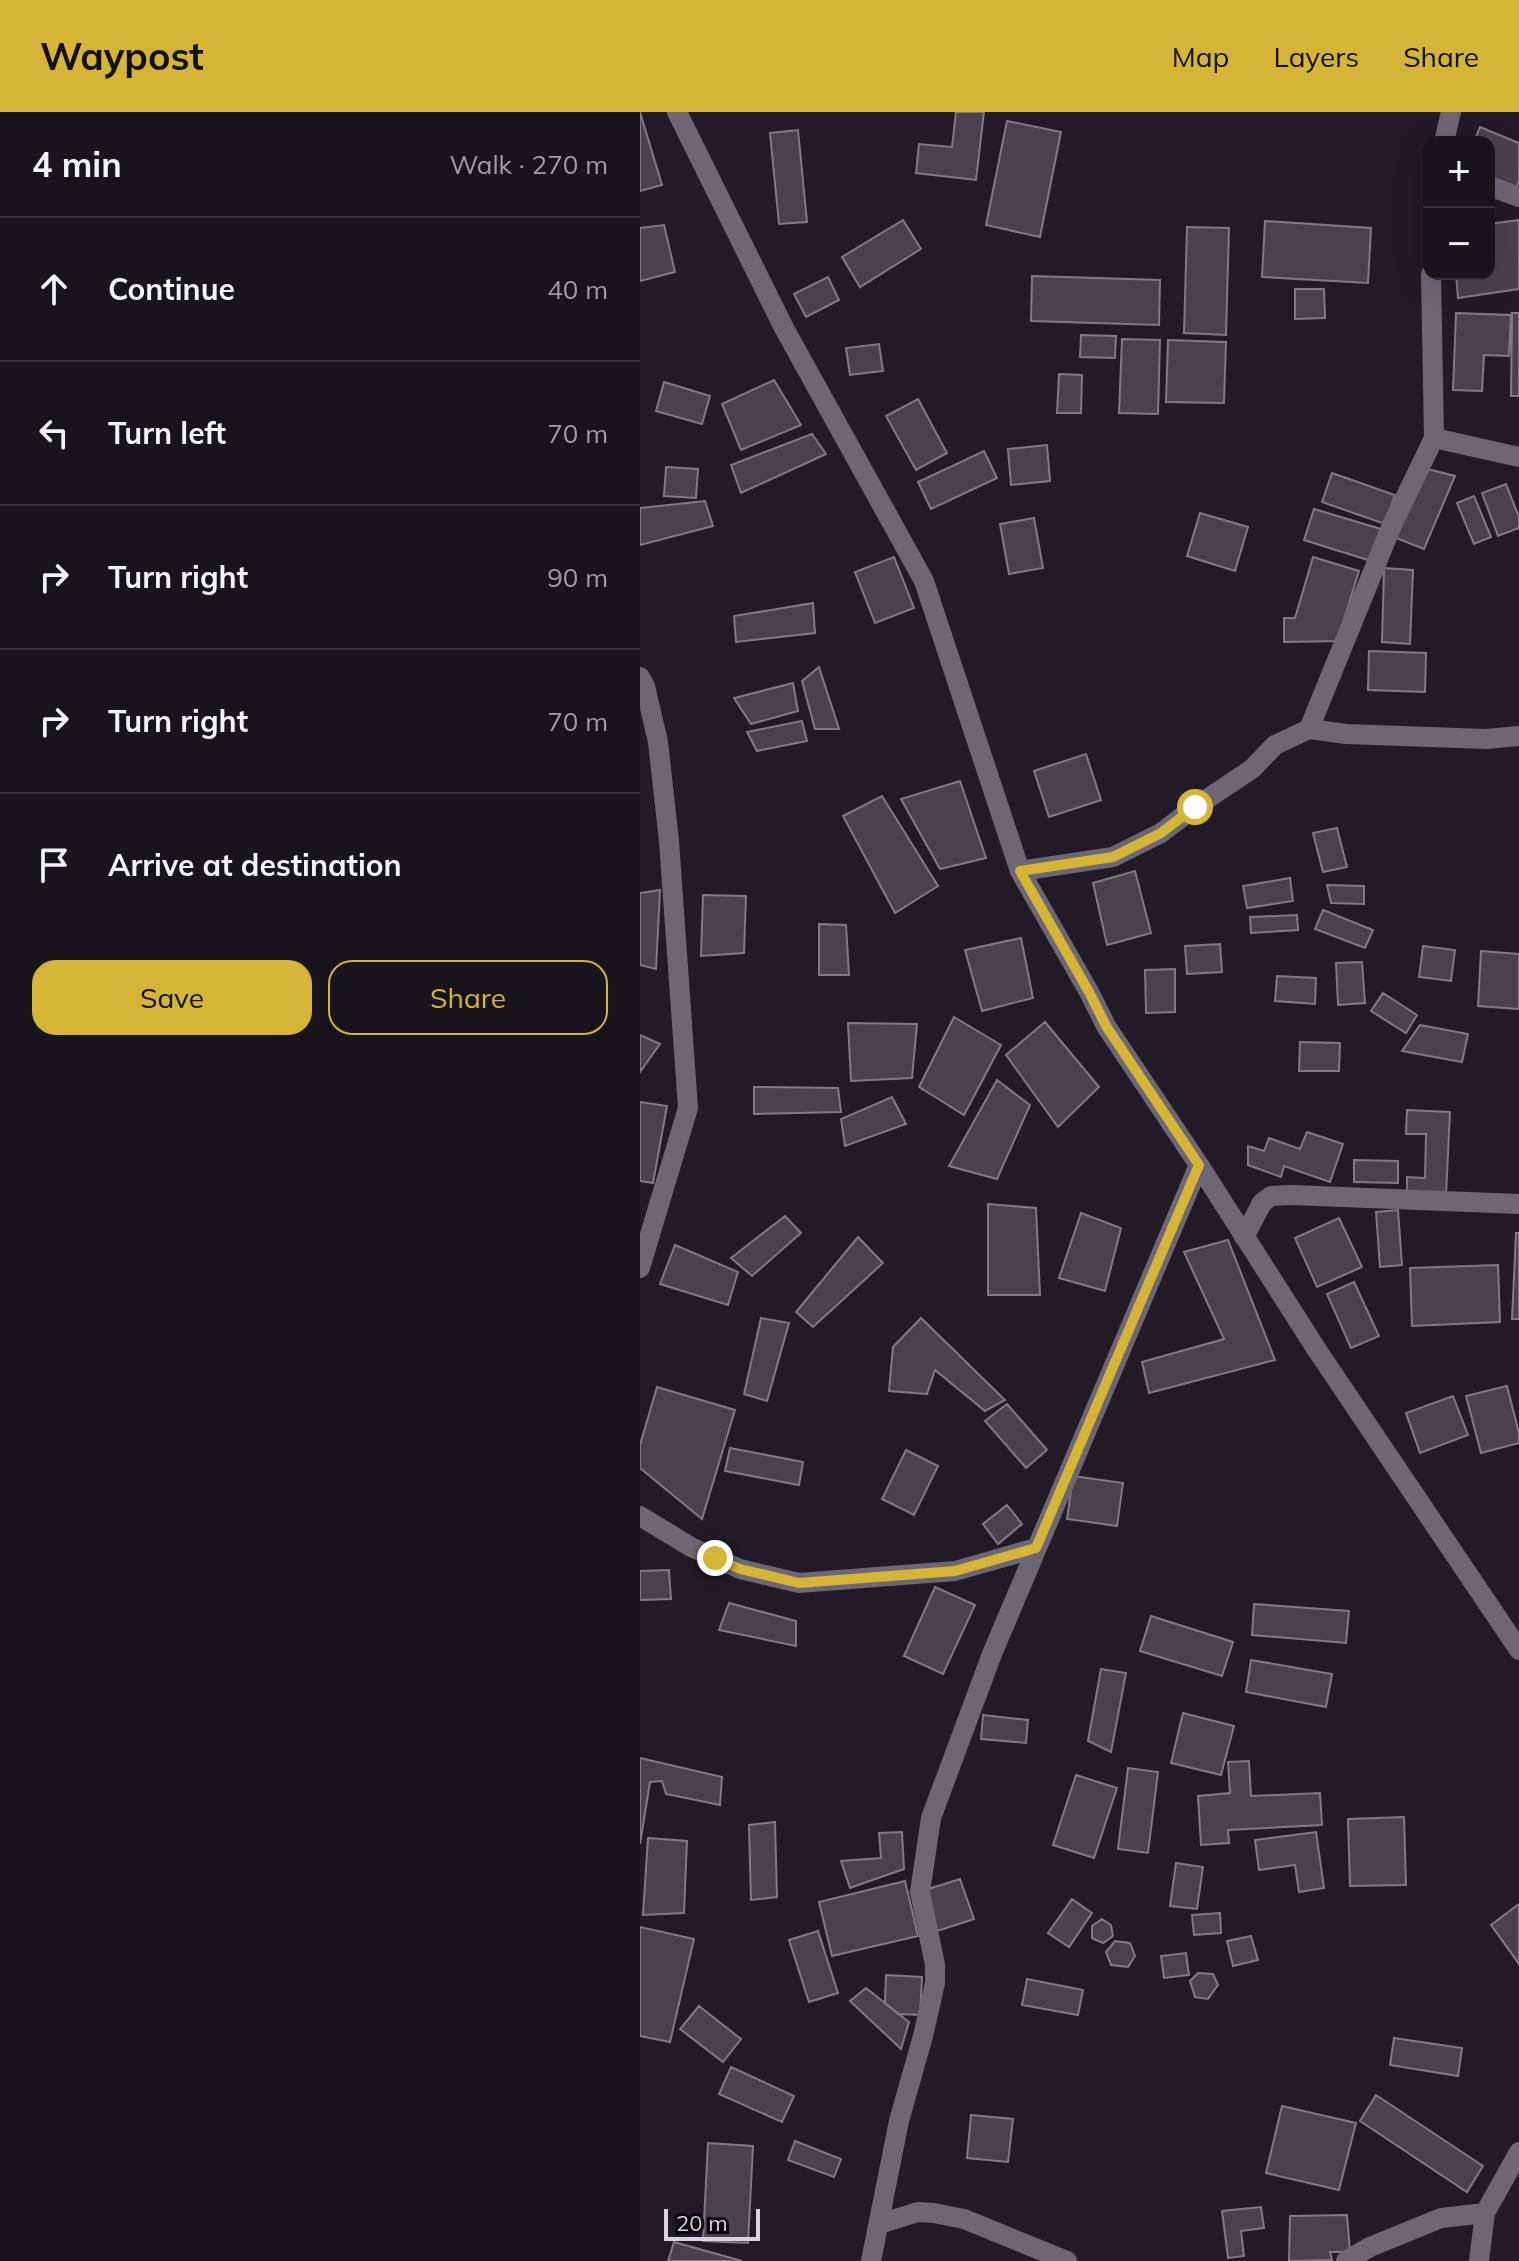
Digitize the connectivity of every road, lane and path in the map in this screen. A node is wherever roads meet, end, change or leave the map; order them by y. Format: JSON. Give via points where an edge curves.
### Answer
{"nodes":[{"id":1,"x":677,"y":112,"type":"edge"},
{"id":2,"x":1451,"y":112,"type":"edge"},
{"id":3,"x":1445,"y":136,"type":"edge"},
{"id":4,"x":1495,"y":188,"type":"edge"},
{"id":5,"x":1519,"y":197,"type":"edge"},
{"id":6,"x":1431,"y":280,"type":"edge"},
{"id":7,"x":1434,"y":438,"type":"junction"},
{"id":8,"x":1519,"y":457,"type":"edge"},
{"id":9,"x":640,"y":677,"type":"edge"},
{"id":10,"x":1309,"y":729,"type":"junction"},
{"id":11,"x":1519,"y":736,"type":"edge"},
{"id":12,"x":1020,"y":871,"type":"junction"},
{"id":13,"x":1199,"y":1165,"type":"junction"},
{"id":14,"x":1519,"y":1204,"type":"edge"},
{"id":15,"x":1244,"y":1237,"type":"junction"},
{"id":16,"x":640,"y":1268,"type":"edge"},
{"id":17,"x":640,"y":1516,"type":"edge"},
{"id":18,"x":1036,"y":1548,"type":"junction"},
{"id":19,"x":1519,"y":1650,"type":"edge"},
{"id":20,"x":1519,"y":2152,"type":"edge"},
{"id":21,"x":1485,"y":2213,"type":"junction"},
{"id":22,"x":879,"y":2224,"type":"junction"},
{"id":23,"x":871,"y":2261,"type":"edge"},
{"id":24,"x":1067,"y":2261,"type":"edge"},
{"id":25,"x":1346,"y":2261,"type":"edge"},
{"id":26,"x":1479,"y":2261,"type":"edge"}],
"edges":[{"from":1,"to":12,"type":"street","via":[[784,328],[924,581]]},
{"from":2,"to":3,"type":"street"},
{"from":4,"to":5,"type":"street"},
{"from":6,"to":7,"type":"street"},
{"from":7,"to":8,"type":"street"},
{"from":7,"to":10,"type":"street","via":[[1392,525]]},
{"from":9,"to":16,"type":"street","via":[[660,756],[688,1108]]},
{"from":10,"to":11,"type":"street","via":[[1486,739]]},
{"from":10,"to":12,"type":"street","via":[[1275,745],[1252,769],[1161,833],[1113,857]]},
{"from":12,"to":13,"type":"street","via":[[1106,1026]]},
{"from":13,"to":15,"type":"street"},
{"from":13,"to":18,"type":"street"},
{"from":14,"to":15,"type":"street","via":[[1271,1196]]},
{"from":15,"to":19,"type":"street"},
{"from":17,"to":18,"type":"street","via":[[740,1569],[799,1583],[955,1571]]},
{"from":18,"to":22,"type":"street","via":[[931,1818],[920,1892],[935,1983]]},
{"from":20,"to":21,"type":"street"},
{"from":21,"to":25,"type":"street","via":[[1441,2218]]},
{"from":21,"to":26,"type":"street"},
{"from":22,"to":23,"type":"street"},
{"from":22,"to":24,"type":"street","via":[[918,2212],[934,2213],[964,2219]]}]}
